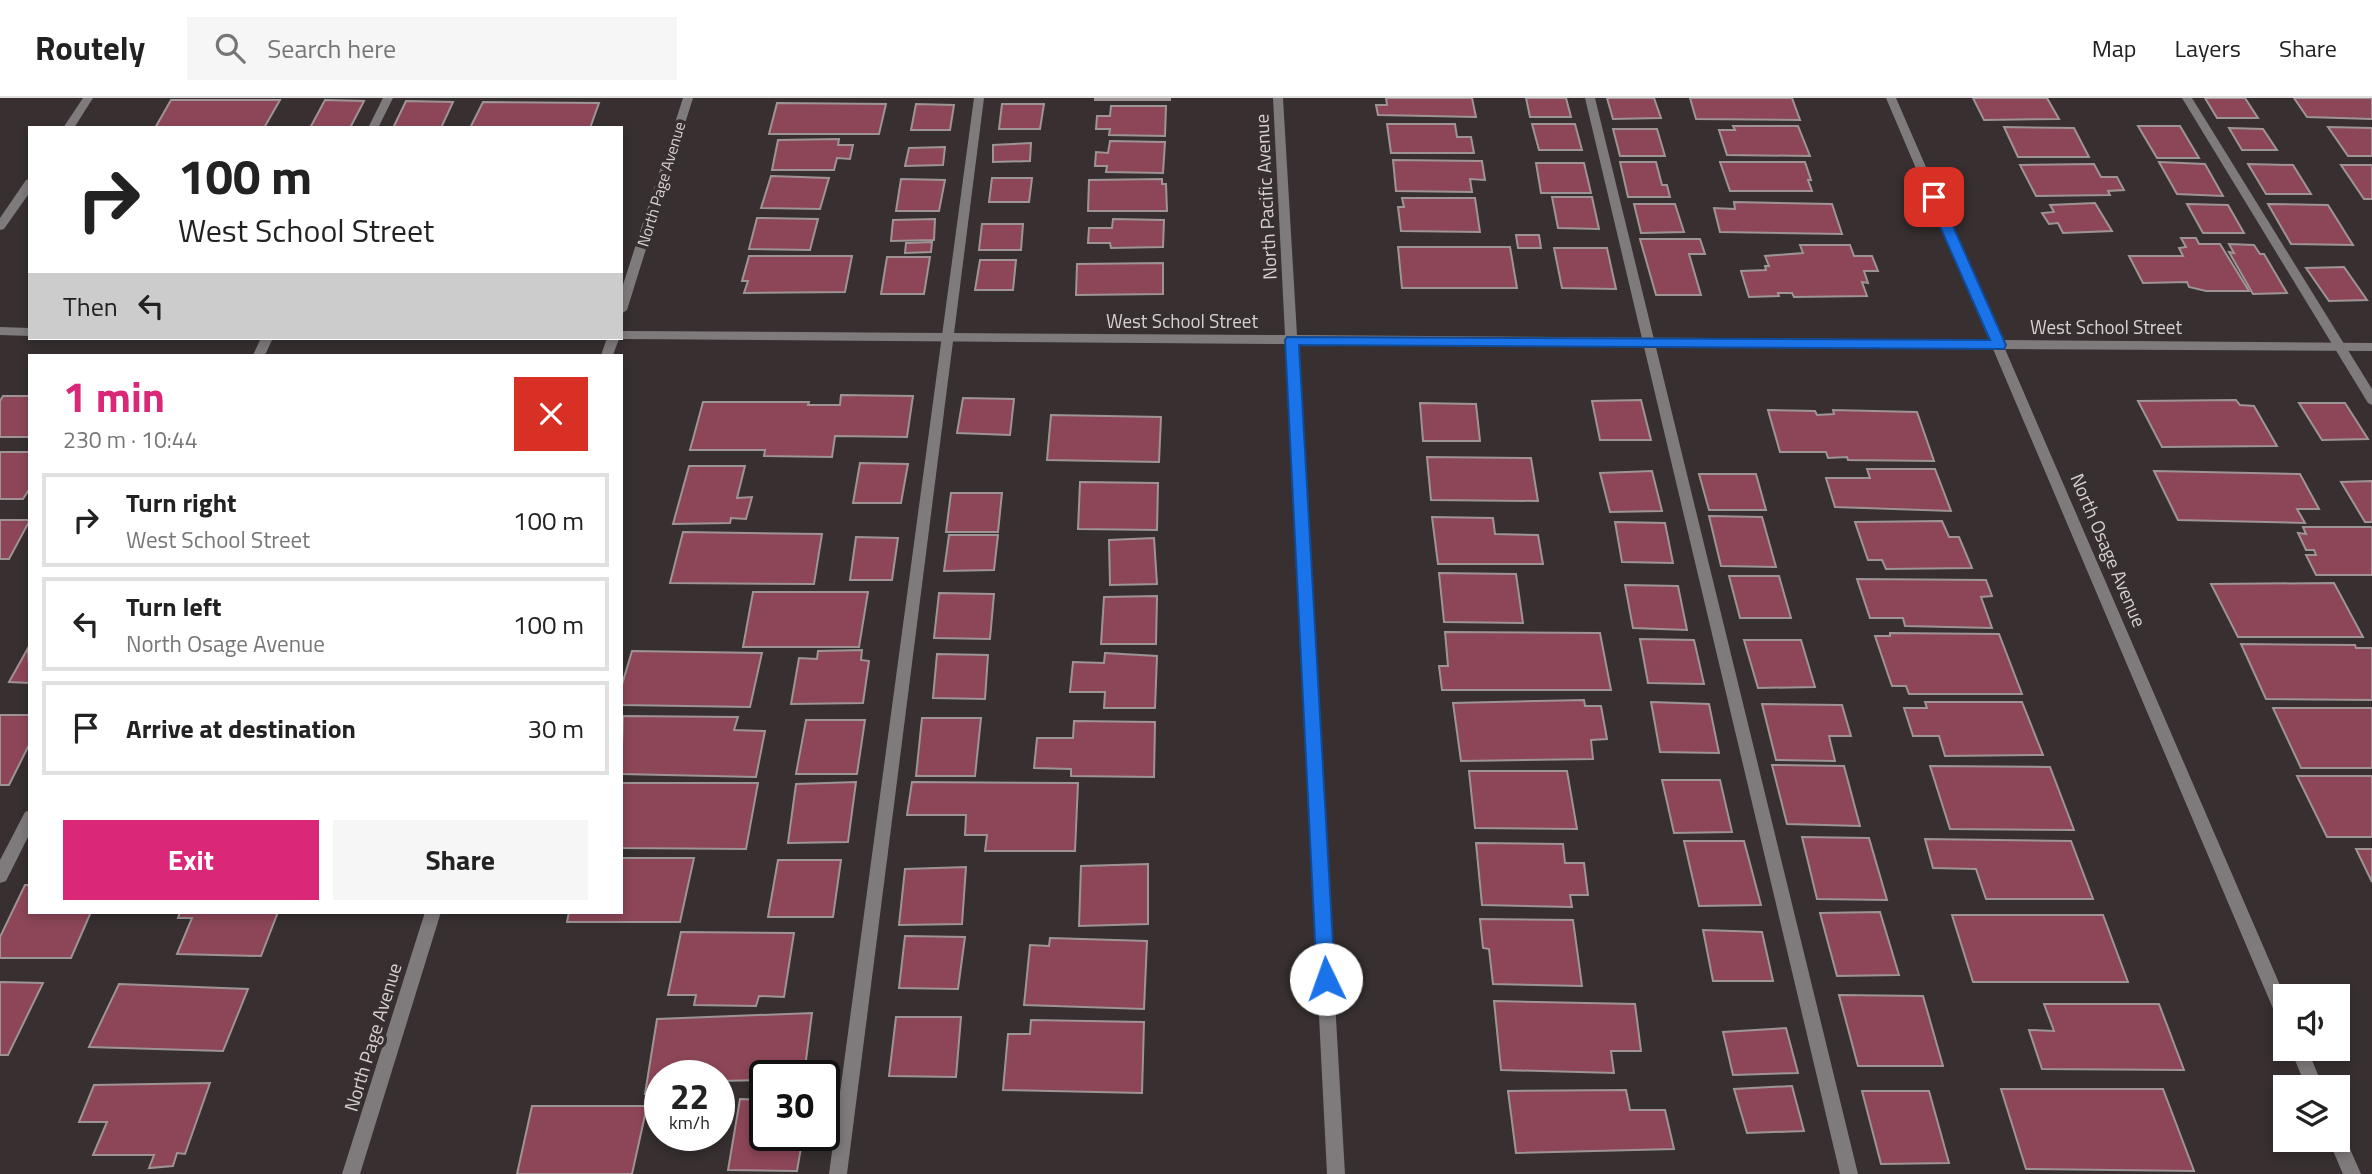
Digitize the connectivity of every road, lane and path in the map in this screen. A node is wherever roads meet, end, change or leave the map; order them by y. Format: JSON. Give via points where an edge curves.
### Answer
{"nodes":[{"id":1,"x":88,"y":98,"type":"edge"},
{"id":2,"x":388,"y":98,"type":"edge"},
{"id":3,"x":688,"y":98,"type":"edge"},
{"id":4,"x":979,"y":98,"type":"edge"},
{"id":5,"x":1278,"y":98,"type":"edge"},
{"id":6,"x":1590,"y":98,"type":"edge"},
{"id":7,"x":1891,"y":98,"type":"edge"},
{"id":8,"x":2187,"y":98,"type":"edge"},
{"id":9,"x":69,"y":126,"type":"edge"},
{"id":10,"x":374,"y":126,"type":"edge"},
{"id":11,"x":28,"y":186,"type":"edge"},
{"id":12,"x":0,"y":226,"type":"edge"},
{"id":13,"x":623,"y":304,"type":"edge"},
{"id":14,"x":0,"y":331,"type":"edge"},
{"id":15,"x":28,"y":332,"type":"edge"},
{"id":16,"x":623,"y":335,"type":"edge"},
{"id":17,"x":948,"y":338,"type":"junction"},
{"id":18,"x":1292,"y":340,"type":"junction"},
{"id":19,"x":1650,"y":343,"type":"junction"},
{"id":20,"x":1999,"y":345,"type":"junction"},
{"id":21,"x":2340,"y":347,"type":"junction"},
{"id":22,"x":2372,"y":347,"type":"edge"},
{"id":23,"x":2372,"y":400,"type":"edge"},
{"id":24,"x":28,"y":821,"type":"edge"},
{"id":25,"x":0,"y":877,"type":"edge"},
{"id":26,"x":432,"y":914,"type":"edge"},
{"id":27,"x":2273,"y":988,"type":"edge"},
{"id":28,"x":2343,"y":1152,"type":"edge"},
{"id":29,"x":351,"y":1174,"type":"edge"},
{"id":30,"x":838,"y":1174,"type":"edge"},
{"id":31,"x":1336,"y":1174,"type":"edge"},
{"id":32,"x":1849,"y":1174,"type":"edge"},
{"id":33,"x":2352,"y":1174,"type":"edge"}],
"edges":[{"from":1,"to":9,"type":"street"},
{"from":2,"to":10,"type":"street"},
{"from":3,"to":13,"type":"street","name":"North Page Avenue"},
{"from":4,"to":17,"type":"street"},
{"from":5,"to":18,"type":"street","name":"North Pacific Avenue"},
{"from":6,"to":19,"type":"street"},
{"from":7,"to":20,"type":"street","name":"North Osage Avenue"},
{"from":8,"to":21,"type":"street"},
{"from":11,"to":12,"type":"street"},
{"from":14,"to":15,"type":"street"},
{"from":16,"to":17,"type":"street","name":"West School Street"},
{"from":17,"to":18,"type":"street","name":"West School Street"},
{"from":17,"to":30,"type":"street"},
{"from":18,"to":19,"type":"street","name":"West School Street"},
{"from":18,"to":31,"type":"street","name":"North Pacific Avenue"},
{"from":19,"to":20,"type":"street","name":"West School Street"},
{"from":19,"to":32,"type":"street"},
{"from":20,"to":21,"type":"street","name":"West School Street"},
{"from":20,"to":27,"type":"street","name":"North Osage Avenue"},
{"from":21,"to":22,"type":"street","name":"West School Street"},
{"from":21,"to":23,"type":"street"},
{"from":24,"to":25,"type":"street"},
{"from":26,"to":29,"type":"street","name":"North Page Avenue"},
{"from":28,"to":33,"type":"street"}]}
